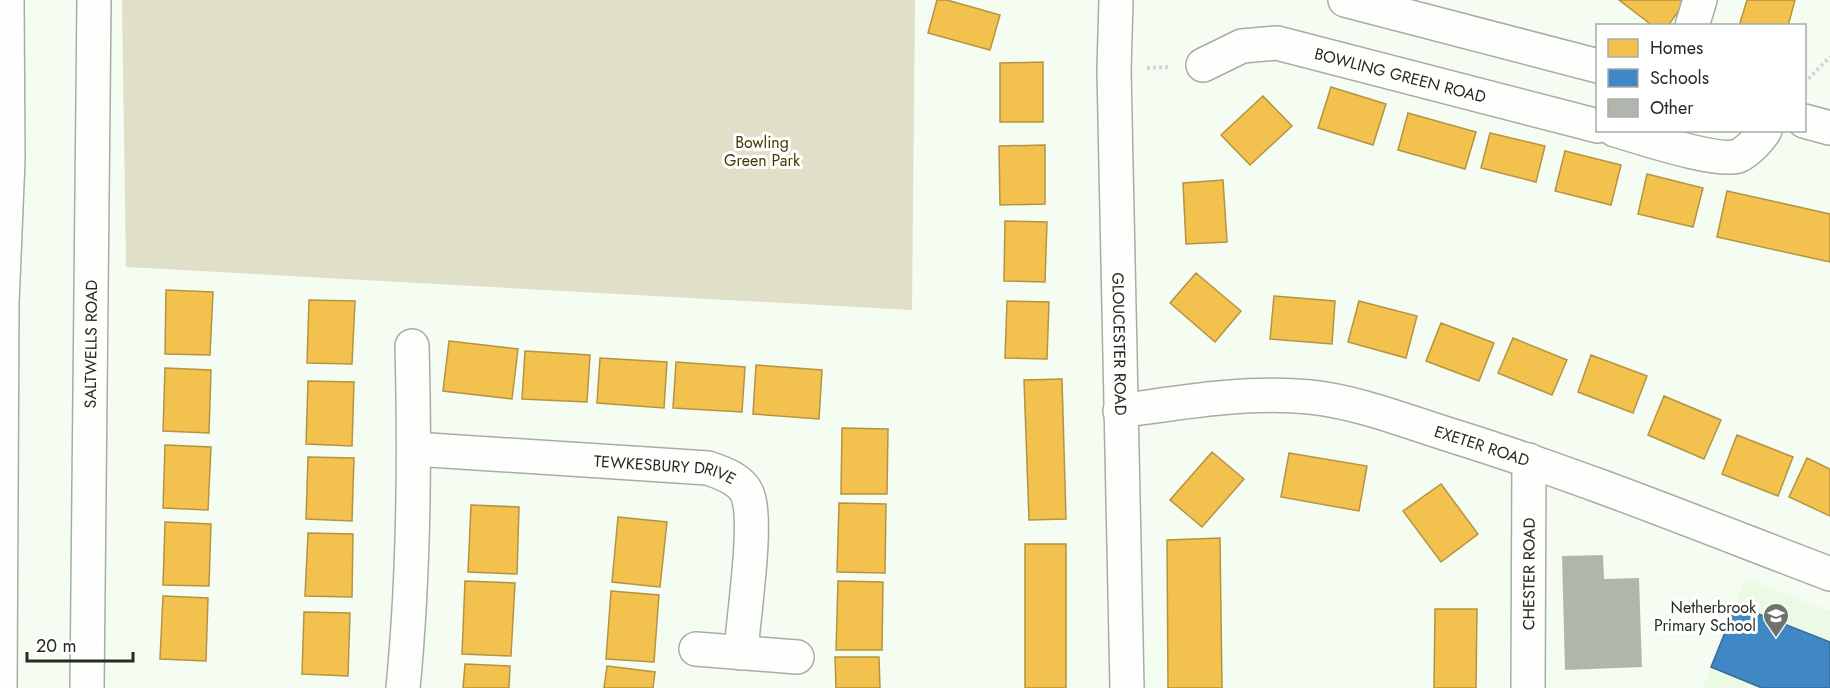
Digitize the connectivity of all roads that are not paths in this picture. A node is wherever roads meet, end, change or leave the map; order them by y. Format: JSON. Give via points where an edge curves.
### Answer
{"nodes":[{"id":1,"x":7,"y":0,"type":"edge"},
{"id":2,"x":94,"y":0,"type":"edge"},
{"id":3,"x":1116,"y":0,"type":"edge"},
{"id":4,"x":1345,"y":0,"type":"edge"},
{"id":5,"x":1700,"y":0,"type":"edge"},
{"id":6,"x":1693,"y":24,"type":"edge"},
{"id":7,"x":1203,"y":65,"type":"road end"},
{"id":8,"x":1596,"y":65,"type":"edge"},
{"id":9,"x":1806,"y":122,"type":"edge"},
{"id":10,"x":1596,"y":125,"type":"edge"},
{"id":11,"x":1830,"y":128,"type":"edge"},
{"id":12,"x":1623,"y":132,"type":"edge"},
{"id":13,"x":1764,"y":132,"type":"edge"},
{"id":14,"x":1,"y":303,"type":"edge"},
{"id":15,"x":412,"y":346,"type":"dead end"},
{"id":16,"x":1120,"y":411,"type":"junction"},
{"id":17,"x":414,"y":449,"type":"junction"},
{"id":18,"x":1529,"y":460,"type":"junction"},
{"id":19,"x":1830,"y":574,"type":"edge"},
{"id":20,"x":0,"y":611,"type":"edge"},
{"id":21,"x":696,"y":649,"type":"dead end"},
{"id":22,"x":741,"y":653,"type":"junction"},
{"id":23,"x":796,"y":657,"type":"dead end"},
{"id":24,"x":0,"y":688,"type":"edge"},
{"id":25,"x":87,"y":688,"type":"edge"},
{"id":26,"x":404,"y":688,"type":"edge"},
{"id":27,"x":1127,"y":688,"type":"edge"},
{"id":28,"x":1528,"y":688,"type":"edge"}],
"edges":[{"from":1,"to":14,"type":"street","via":[[8,159]]},
{"from":2,"to":25,"type":"street","name":"SALTWELLS ROAD"},
{"from":3,"to":16,"type":"street","name":"GLOUCESTER ROAD"},
{"from":4,"to":8,"type":"street"},
{"from":5,"to":6,"type":"street"},
{"from":7,"to":10,"type":"street","name":"BOWLING GREEN ROAD","via":[[1242,46],[1277,43]]},
{"from":9,"to":11,"type":"street"},
{"from":12,"to":13,"type":"street","via":[[1715,156],[1738,156]]},
{"from":14,"to":20,"type":"street"},
{"from":15,"to":17,"type":"street"},
{"from":16,"to":18,"type":"street","name":"EXETER ROAD","via":[[1212,398],[1312,397],[1365,409]]},
{"from":16,"to":27,"type":"street","name":"GLOUCESTER ROAD"},
{"from":17,"to":22,"type":"street","name":"TEWKESBURY DRIVE","via":[[708,468],[729,474],[748,494],[752,518]]},
{"from":17,"to":26,"type":"street"},
{"from":18,"to":19,"type":"street","name":"EXETER ROAD"},
{"from":18,"to":28,"type":"street","name":"CHESTER ROAD"},
{"from":20,"to":24,"type":"street"},
{"from":21,"to":22,"type":"street"},
{"from":22,"to":23,"type":"street"}]}
